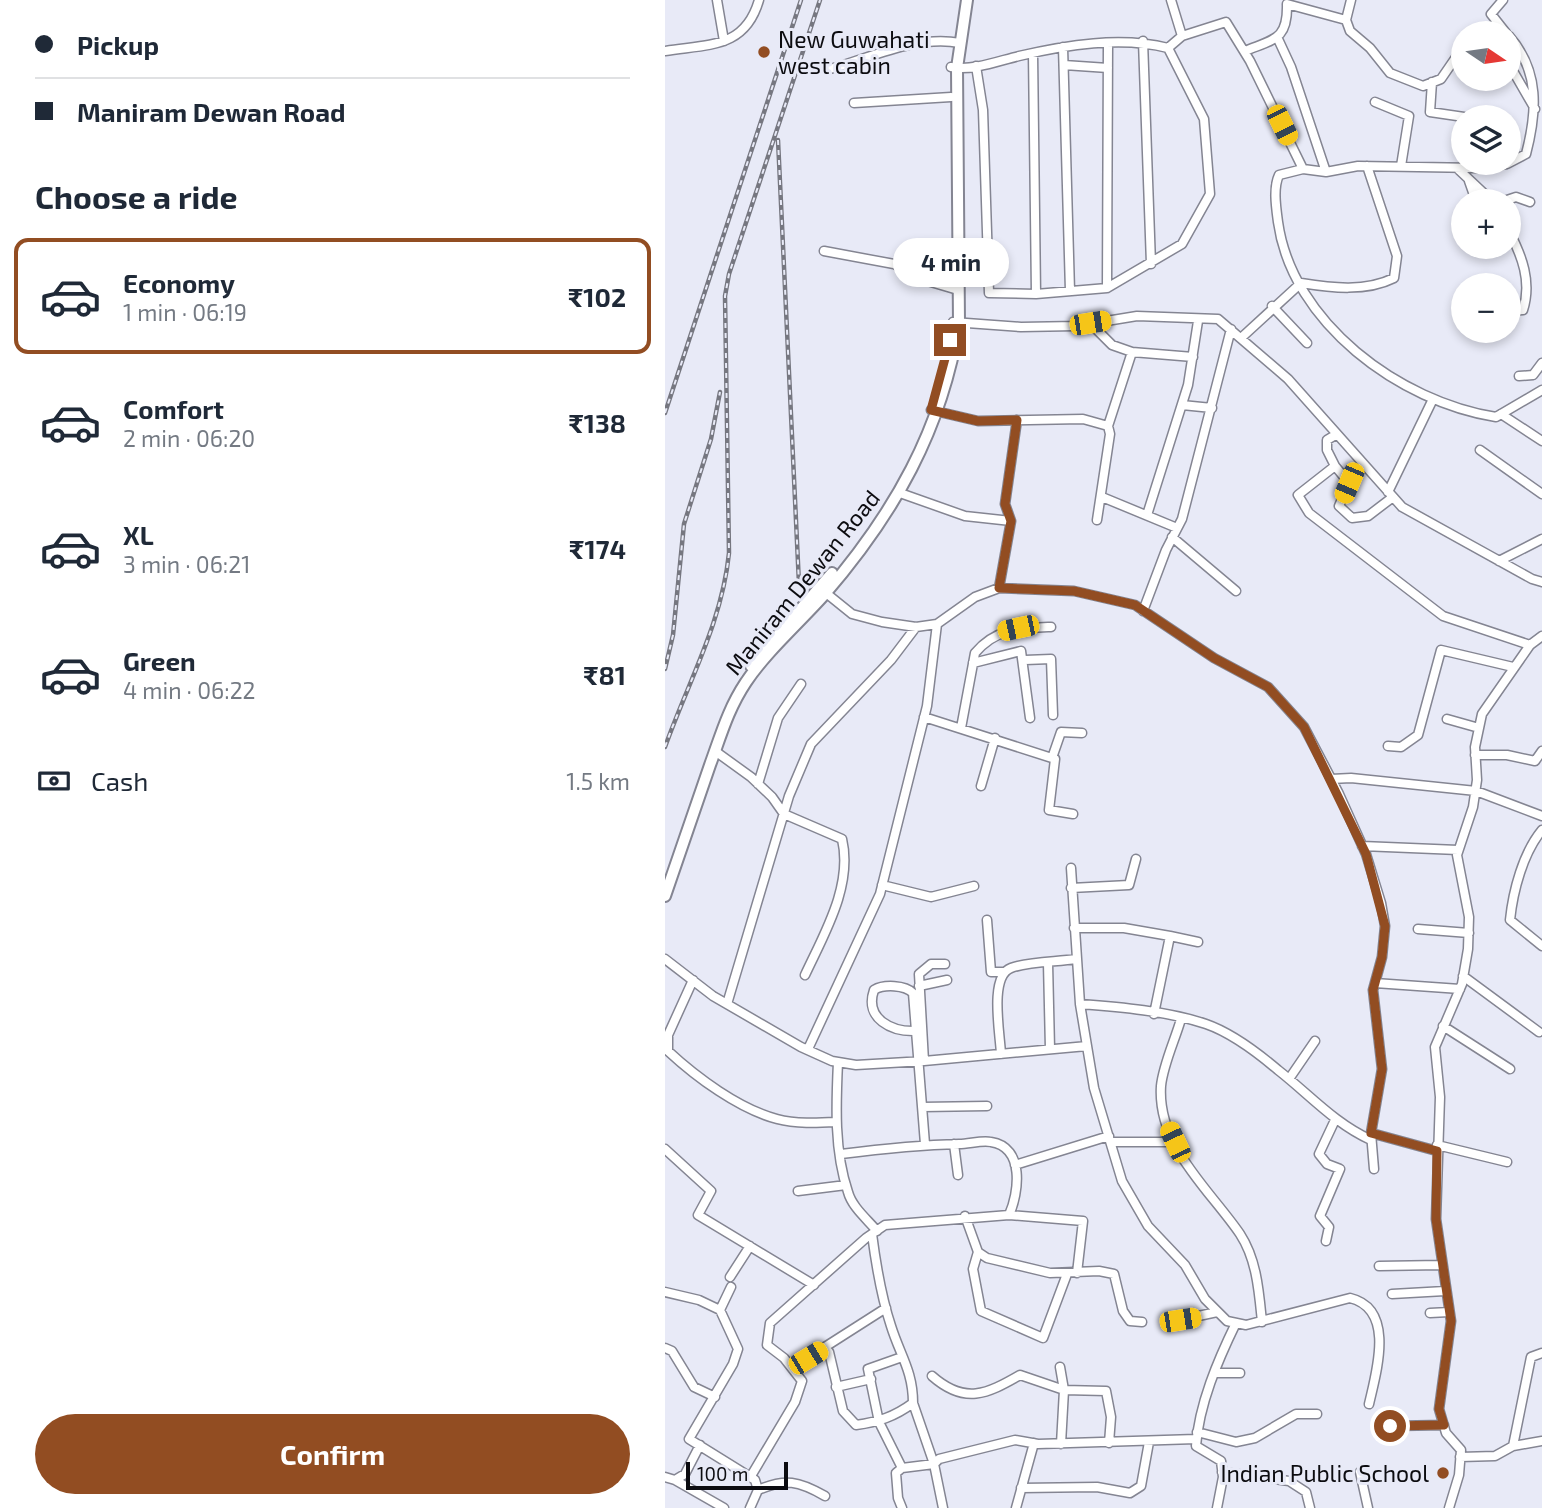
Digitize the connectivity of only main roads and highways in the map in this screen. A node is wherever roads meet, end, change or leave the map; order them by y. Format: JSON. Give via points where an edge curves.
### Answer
{"nodes":[{"id":1,"x":961,"y":0,"type":"edge"},
{"id":2,"x":967,"y":0,"type":"edge"},
{"id":3,"x":957,"y":42,"type":"junction"},
{"id":4,"x":954,"y":68,"type":"junction"},
{"id":5,"x":955,"y":289,"type":"junction"},
{"id":6,"x":934,"y":411,"type":"junction"},
{"id":7,"x":665,"y":878,"type":"edge"},
{"id":8,"x":665,"y":896,"type":"edge"}],
"edges":[{"from":1,"to":3,"type":"main road","name":"Maniram Dewan Road"},
{"from":2,"to":3,"type":"main road","name":"Maniram Dewan Road"},
{"from":3,"to":4,"type":"main road","name":"Maniram Dewan Road"},
{"from":4,"to":5,"type":"main road","name":"Maniram Dewan Road"},
{"from":4,"to":5,"type":"main road","name":"Maniram Dewan Road"},
{"from":5,"to":6,"type":"main road","name":"Maniram Dewan Road","via":[[953,359]]},
{"from":6,"to":7,"type":"main road","name":"Maniram Dewan Road","via":[[886,506],[769,642],[720,715]]},
{"from":6,"to":8,"type":"main road","name":"Maniram Dewan Road","via":[[900,493],[826,593],[747,681],[726,715]]}]}
